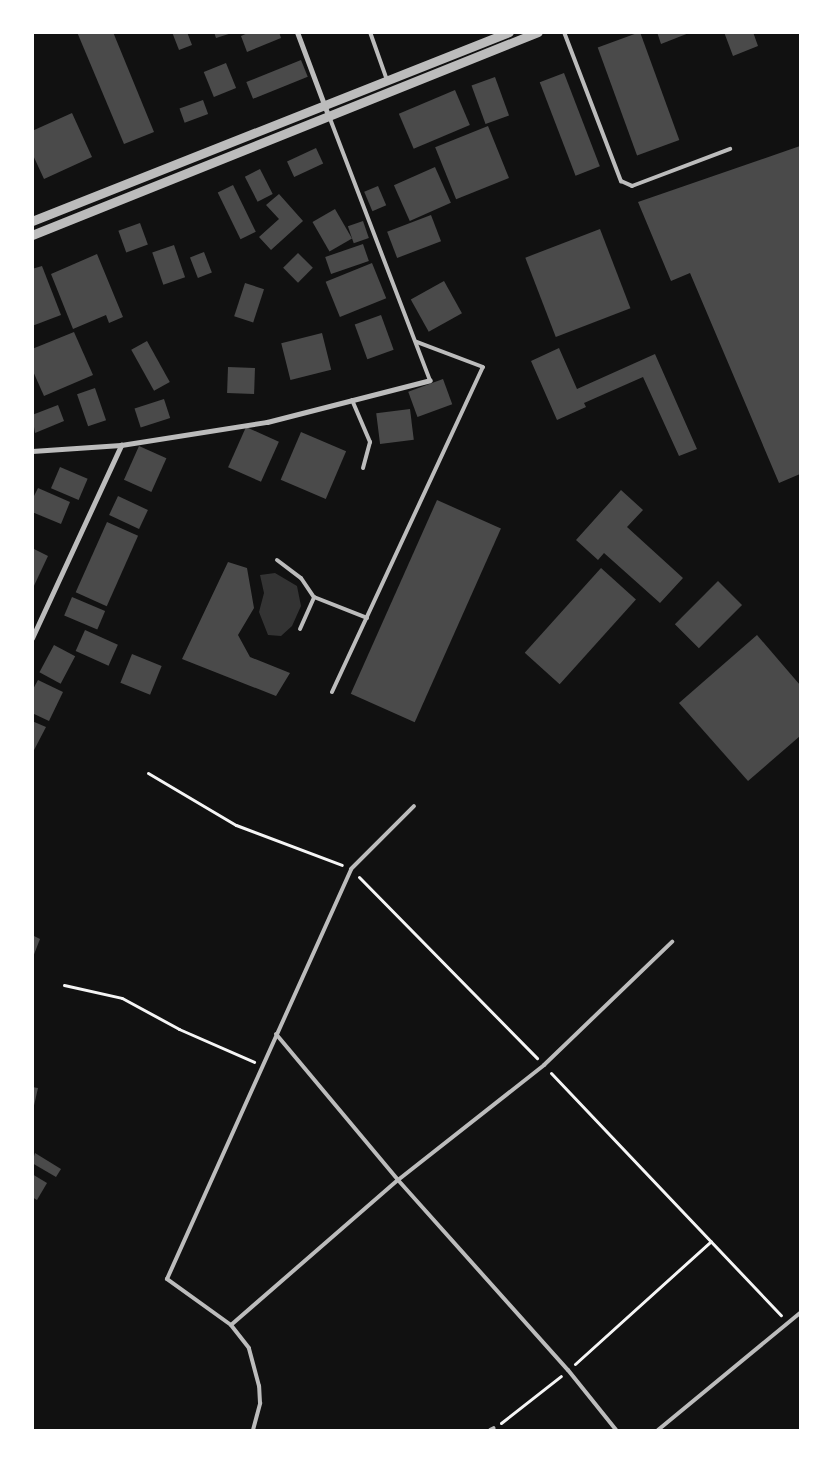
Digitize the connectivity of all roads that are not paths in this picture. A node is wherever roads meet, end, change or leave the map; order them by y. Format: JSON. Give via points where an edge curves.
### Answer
{"nodes":[{"id":1,"x":297,"y":32,"type":"edge"},
{"id":2,"x":370,"y":32,"type":"edge"},
{"id":3,"x":509,"y":32,"type":"edge"},
{"id":4,"x":538,"y":32,"type":"edge"},
{"id":5,"x":564,"y":32,"type":"edge"},
{"id":6,"x":387,"y":80,"type":"junction"},
{"id":7,"x":324,"y":104,"type":"junction"},
{"id":8,"x":328,"y":115,"type":"junction"},
{"id":9,"x":730,"y":149,"type":"dead end"},
{"id":10,"x":32,"y":221,"type":"edge"},
{"id":11,"x":32,"y":235,"type":"edge"},
{"id":12,"x":417,"y":342,"type":"junction"},
{"id":13,"x":430,"y":380,"type":"joint"},
{"id":14,"x":352,"y":400,"type":"junction"},
{"id":15,"x":121,"y":445,"type":"junction"},
{"id":16,"x":32,"y":451,"type":"edge"},
{"id":17,"x":363,"y":468,"type":"dead end"},
{"id":18,"x":277,"y":560,"type":"dead end"},
{"id":19,"x":314,"y":597,"type":"junction"},
{"id":20,"x":366,"y":618,"type":"junction"},
{"id":21,"x":300,"y":630,"type":"dead end"},
{"id":22,"x":32,"y":638,"type":"edge"},
{"id":23,"x":332,"y":692,"type":"dead end"},
{"id":24,"x":414,"y":806,"type":"dead end"},
{"id":25,"x":672,"y":942,"type":"dead end"},
{"id":26,"x":276,"y":1034,"type":"junction"},
{"id":27,"x":398,"y":1180,"type":"junction"},
{"id":28,"x":800,"y":1313,"type":"edge"},
{"id":29,"x":231,"y":1325,"type":"junction"},
{"id":30,"x":494,"y":1428,"type":"road end"},
{"id":31,"x":253,"y":1430,"type":"edge"},
{"id":32,"x":490,"y":1430,"type":"edge"},
{"id":33,"x":616,"y":1430,"type":"edge"},
{"id":34,"x":658,"y":1430,"type":"edge"}],
"edges":[{"from":1,"to":7,"type":"street"},
{"from":2,"to":6,"type":"lane"},
{"from":3,"to":6,"type":"street"},
{"from":4,"to":8,"type":"street"},
{"from":5,"to":9,"type":"lane","via":[[621,181],[632,186]]},
{"from":6,"to":7,"type":"street"},
{"from":7,"to":8,"type":"street"},
{"from":7,"to":10,"type":"street"},
{"from":8,"to":11,"type":"street"},
{"from":8,"to":12,"type":"lane","via":[[365,217]]},
{"from":12,"to":13,"type":"lane"},
{"from":12,"to":20,"type":"lane","via":[[483,368]]},
{"from":13,"to":14,"type":"street"},
{"from":14,"to":15,"type":"street","via":[[267,422]]},
{"from":14,"to":17,"type":"lane","via":[[370,442]]},
{"from":15,"to":16,"type":"street"},
{"from":15,"to":22,"type":"street"},
{"from":18,"to":19,"type":"lane","via":[[301,578]]},
{"from":19,"to":20,"type":"lane"},
{"from":19,"to":21,"type":"lane"},
{"from":20,"to":23,"type":"lane"},
{"from":24,"to":26,"type":"lane","via":[[351,869]]},
{"from":25,"to":27,"type":"lane","via":[[544,1065]]},
{"from":26,"to":27,"type":"lane"},
{"from":26,"to":29,"type":"lane","via":[[167,1279]]},
{"from":27,"to":29,"type":"lane"},
{"from":27,"to":33,"type":"lane","via":[[568,1370]]},
{"from":28,"to":34,"type":"lane"},
{"from":29,"to":31,"type":"lane","via":[[249,1348],[258,1373],[260,1403]]},
{"from":30,"to":32,"type":"lane"}]}
